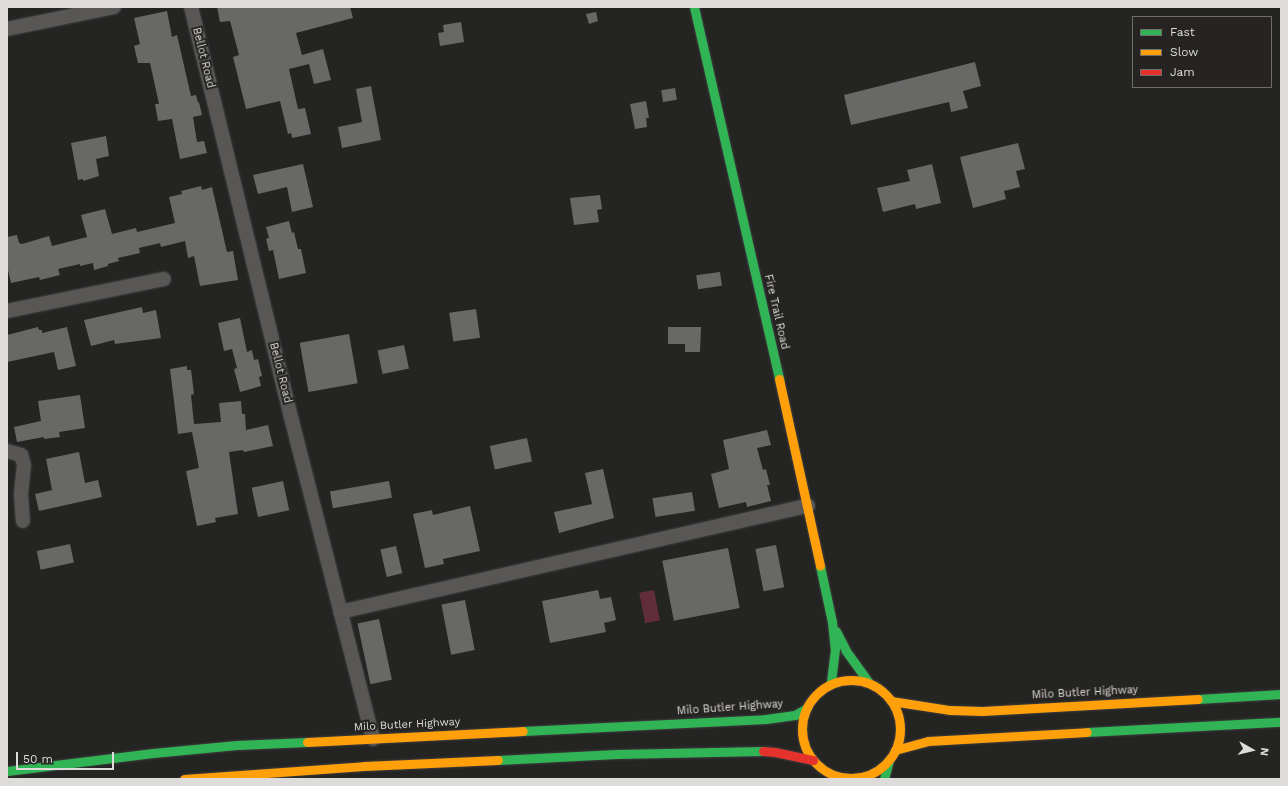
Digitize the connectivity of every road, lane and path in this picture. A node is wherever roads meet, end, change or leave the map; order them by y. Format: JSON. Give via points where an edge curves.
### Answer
{"nodes":[{"id":1,"x":114,"y":7,"type":"edge"},
{"id":2,"x":191,"y":7,"type":"edge"},
{"id":3,"x":694,"y":7,"type":"edge"},
{"id":4,"x":7,"y":29,"type":"edge"},
{"id":5,"x":164,"y":279,"type":"dead end"},
{"id":6,"x":7,"y":310,"type":"edge"},
{"id":7,"x":7,"y":451,"type":"edge"},
{"id":8,"x":808,"y":506,"type":"junction"},
{"id":9,"x":23,"y":521,"type":"dead end"},
{"id":10,"x":340,"y":612,"type":"junction"},
{"id":11,"x":832,"y":622,"type":"junction"},
{"id":12,"x":869,"y":683,"type":"junction"},
{"id":13,"x":831,"y":684,"type":"junction"},
{"id":14,"x":1281,"y":694,"type":"edge"},
{"id":15,"x":891,"y":701,"type":"junction"},
{"id":16,"x":807,"y":708,"type":"junction"},
{"id":17,"x":1281,"y":722,"type":"edge"},
{"id":18,"x":373,"y":739,"type":"junction"},
{"id":19,"x":895,"y":750,"type":"junction"},
{"id":20,"x":813,"y":760,"type":"junction"},
{"id":21,"x":889,"y":760,"type":"junction"},
{"id":22,"x":7,"y":771,"type":"edge"},
{"id":23,"x":848,"y":778,"type":"edge"},
{"id":24,"x":184,"y":779,"type":"edge"},
{"id":25,"x":884,"y":779,"type":"edge"}],
"edges":[{"from":1,"to":4,"type":"street"},
{"from":2,"to":10,"type":"street","name":"Bellot Road"},
{"from":3,"to":8,"type":"main road","name":"Fire Trail Road"},
{"from":5,"to":6,"type":"street"},
{"from":7,"to":9,"type":"street","via":[[21,455],[24,465]]},
{"from":8,"to":10,"type":"street"},
{"from":8,"to":11,"type":"main road","name":"Fire Trail Road"},
{"from":10,"to":18,"type":"street","name":"Bellot Road"},
{"from":11,"to":12,"type":"main road","name":"Fire Trail Road","via":[[846,651]]},
{"from":11,"to":13,"type":"main road","name":"Fire Trail Road","via":[[835,649]]},
{"from":12,"to":13,"type":"main road","via":[[846,680]]},
{"from":12,"to":15,"type":"main road"},
{"from":13,"to":16,"type":"main road","via":[[817,694]]},
{"from":14,"to":15,"type":"main road","name":"Milo Butler Highway","via":[[982,711],[950,710]]},
{"from":15,"to":19,"type":"main road","via":[[900,726]]},
{"from":16,"to":18,"type":"main road","name":"Milo Butler Highway","via":[[795,715],[766,719]]},
{"from":16,"to":20,"type":"main road","via":[[802,725],[803,735]]},
{"from":17,"to":19,"type":"main road","via":[[954,738],[928,741]]},
{"from":18,"to":22,"type":"main road","name":"Milo Butler Highway","via":[[237,745]]},
{"from":19,"to":21,"type":"main road"},
{"from":20,"to":23,"type":"main road","via":[[829,772]]},
{"from":20,"to":24,"type":"main road","via":[[775,752],[616,754]]},
{"from":21,"to":23,"type":"main road","via":[[870,774]]},
{"from":21,"to":25,"type":"main road"}]}
